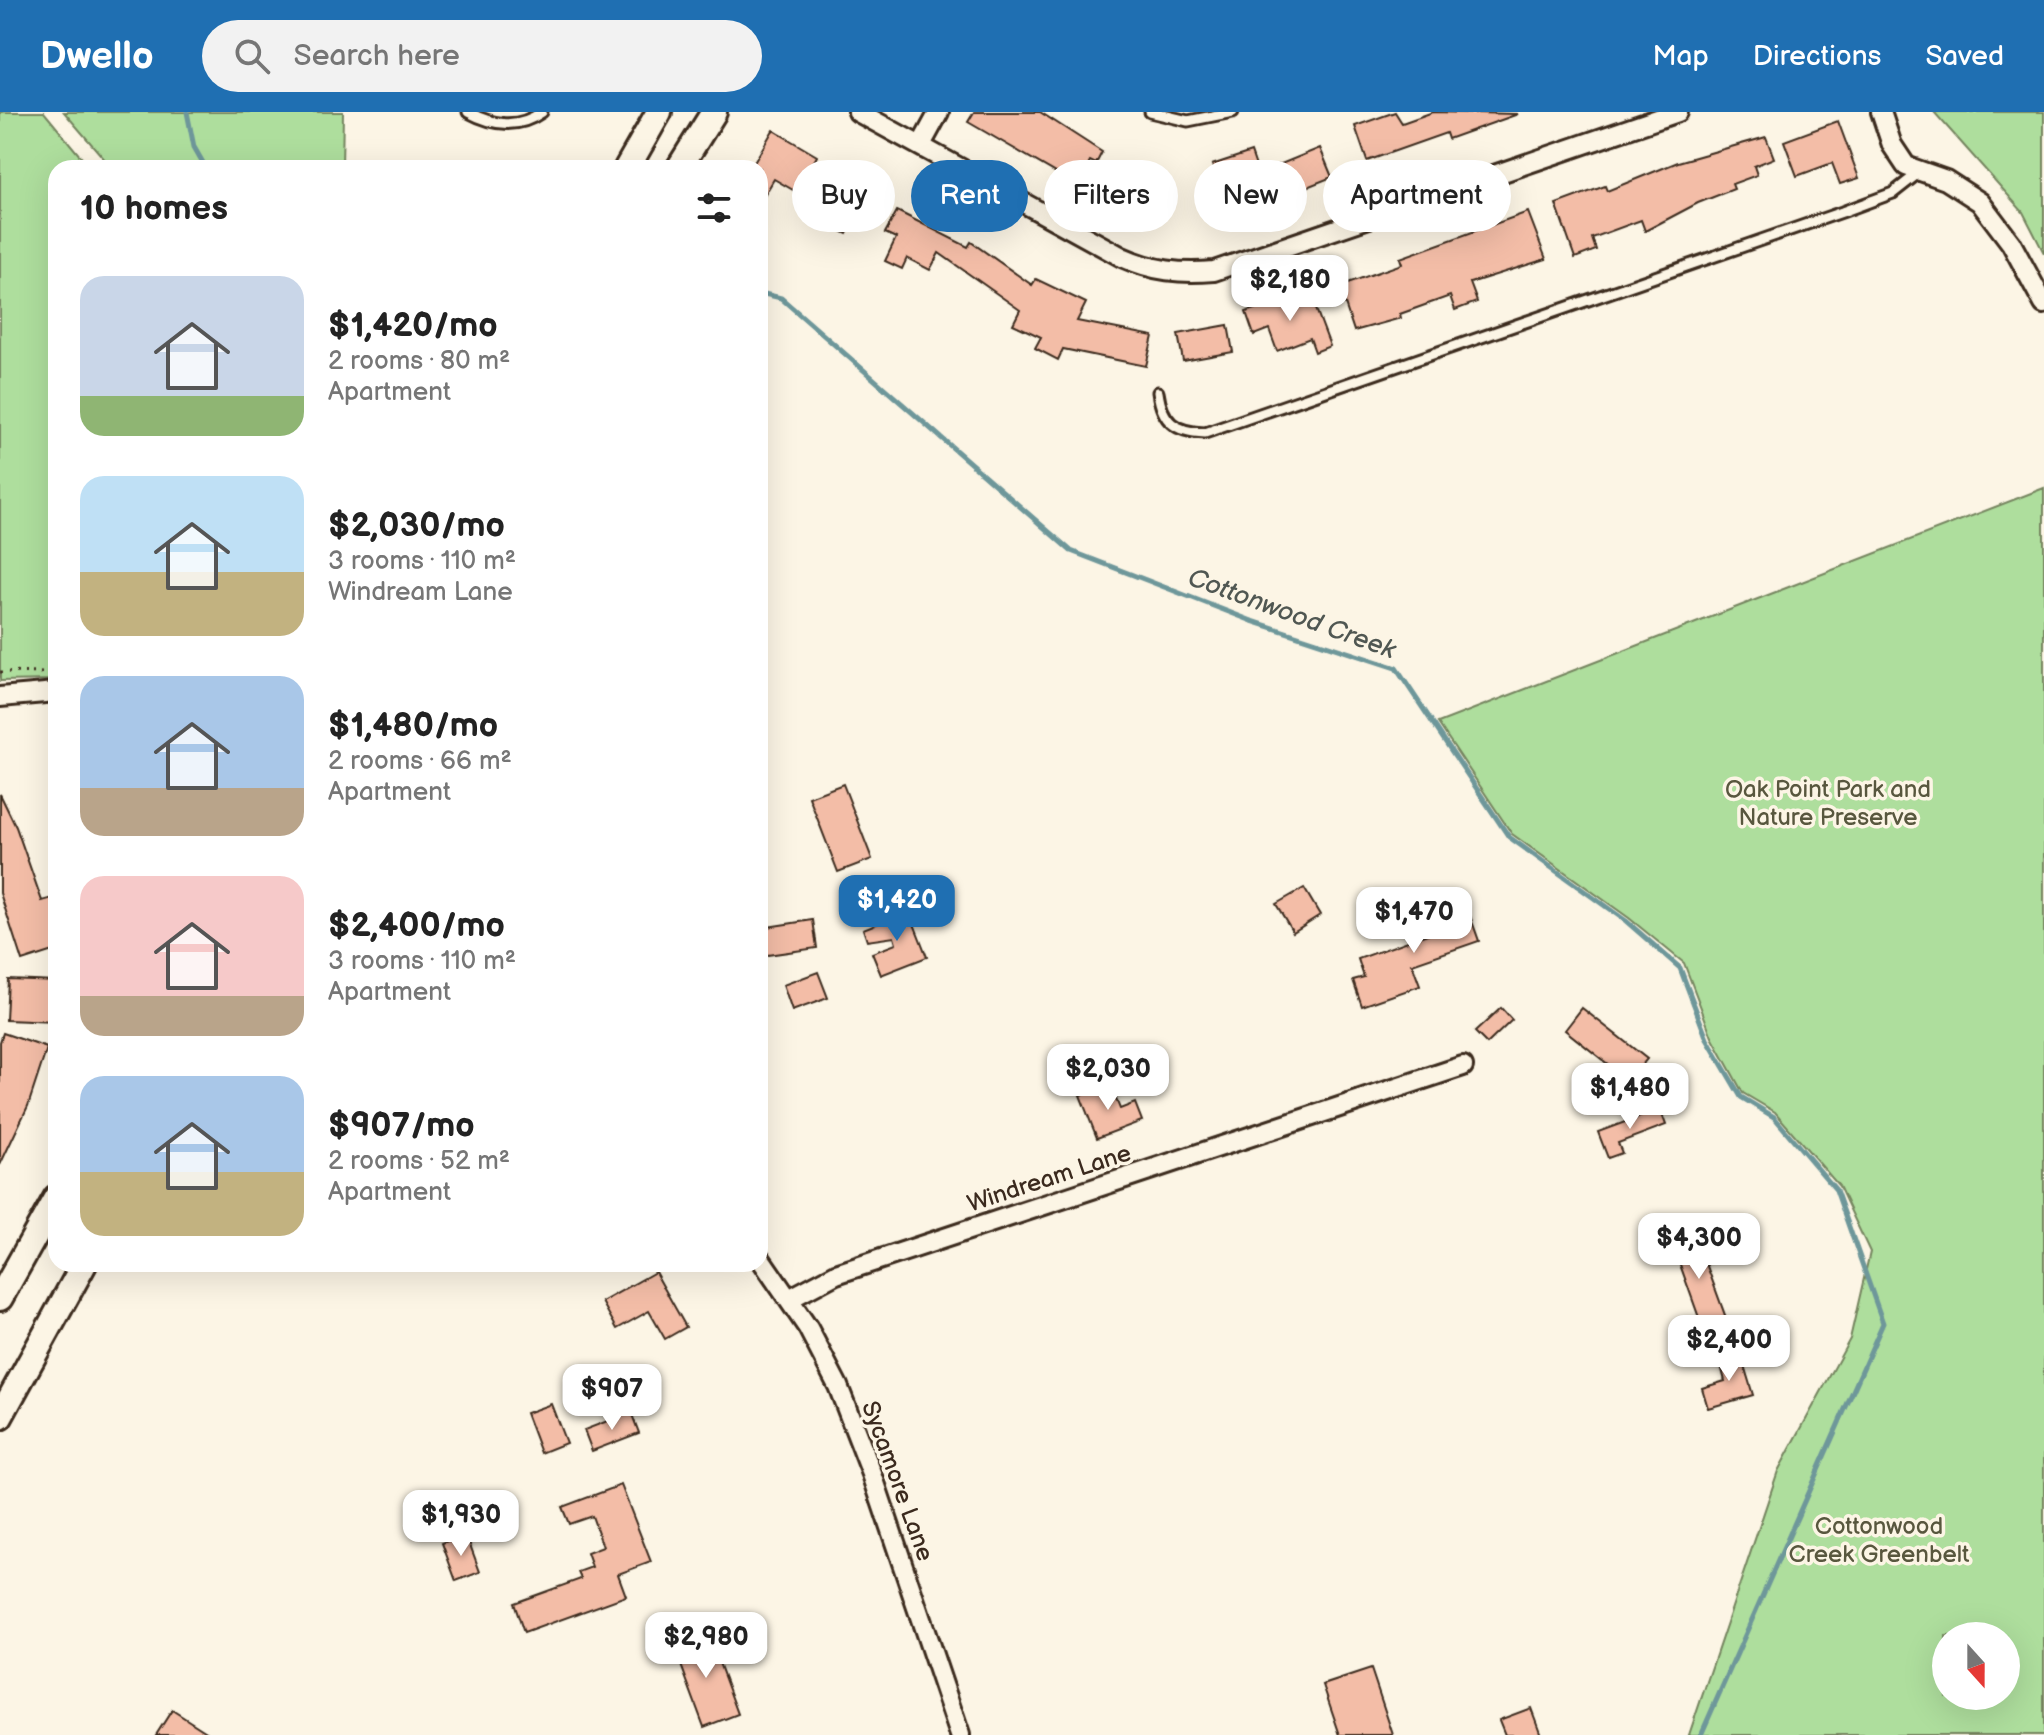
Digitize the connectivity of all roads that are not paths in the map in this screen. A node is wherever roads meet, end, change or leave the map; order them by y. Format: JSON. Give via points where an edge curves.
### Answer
{"nodes":[{"id":1,"x":468,"y":112,"type":"edge"},
{"id":2,"x":542,"y":112,"type":"edge"},
{"id":3,"x":659,"y":112,"type":"edge"},
{"id":4,"x":714,"y":112,"type":"edge"},
{"id":5,"x":858,"y":112,"type":"edge"},
{"id":6,"x":939,"y":112,"type":"edge"},
{"id":7,"x":1150,"y":112,"type":"edge"},
{"id":8,"x":1233,"y":112,"type":"edge"},
{"id":9,"x":1678,"y":112,"type":"edge"},
{"id":10,"x":1881,"y":112,"type":"edge"},
{"id":11,"x":921,"y":145,"type":"junction"},
{"id":12,"x":632,"y":160,"type":"edge"},
{"id":13,"x":684,"y":160,"type":"edge"},
{"id":14,"x":1921,"y":171,"type":"junction"},
{"id":15,"x":2044,"y":304,"type":"edge"},
{"id":16,"x":1158,"y":392,"type":"dead end"},
{"id":17,"x":48,"y":693,"type":"edge"},
{"id":18,"x":0,"y":697,"type":"edge"},
{"id":19,"x":1463,"y":1066,"type":"dead end"},
{"id":20,"x":48,"y":1212,"type":"edge"},
{"id":21,"x":768,"y":1269,"type":"edge"},
{"id":22,"x":80,"y":1272,"type":"edge"},
{"id":23,"x":0,"y":1298,"type":"edge"},
{"id":24,"x":789,"y":1299,"type":"junction"},
{"id":25,"x":0,"y":1417,"type":"edge"},
{"id":26,"x":960,"y":1735,"type":"edge"}],
"edges":[{"from":1,"to":2,"type":"lane","via":[[491,124],[512,124]]},
{"from":3,"to":12,"type":"main road"},
{"from":4,"to":13,"type":"main road"},
{"from":5,"to":11,"type":"street"},
{"from":6,"to":11,"type":"street"},
{"from":7,"to":8,"type":"lane","via":[[1188,121]]},
{"from":9,"to":11,"type":"street","via":[[1214,271],[1186,273],[1147,268],[1122,257]]},
{"from":10,"to":14,"type":"street","via":[[1906,166]]},
{"from":14,"to":15,"type":"street","via":[[1980,202],[2011,243]]},
{"from":14,"to":16,"type":"lane","via":[[1893,193],[1842,212],[1205,433],[1181,432],[1169,423],[1160,410]]},
{"from":17,"to":18,"type":"street"},
{"from":19,"to":24,"type":"street","name":"Windream Lane","via":[[836,1274]]},
{"from":20,"to":23,"type":"main road"},
{"from":21,"to":24,"type":"street","name":"Sycamore Lane"},
{"from":22,"to":25,"type":"main road"},
{"from":24,"to":26,"type":"street","name":"Sycamore Lane","via":[[818,1346],[850,1417]]}]}
